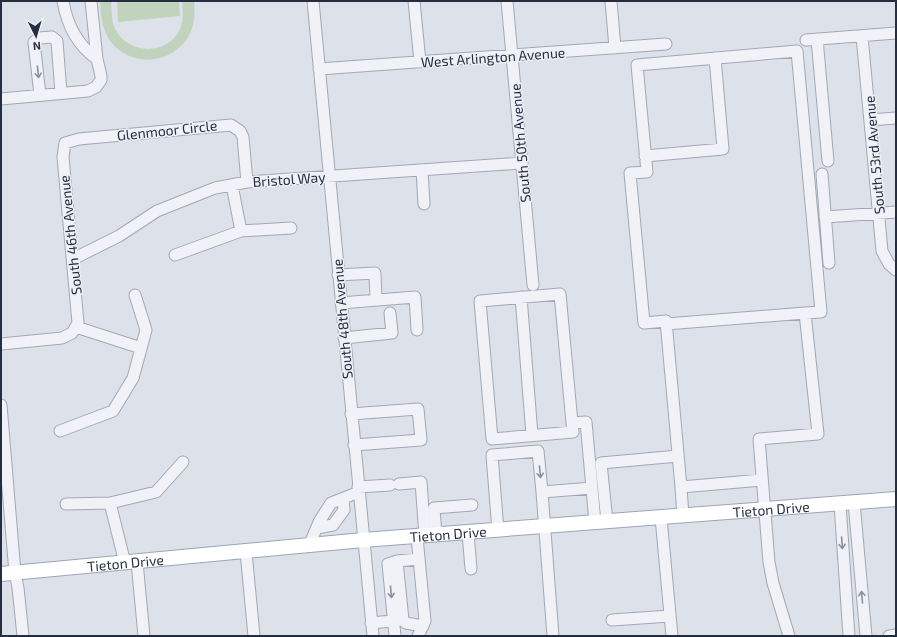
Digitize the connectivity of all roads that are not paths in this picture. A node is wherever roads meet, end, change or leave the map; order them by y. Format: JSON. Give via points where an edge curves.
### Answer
{"nodes":[{"id":1,"x":63,"y":1,"type":"edge"},
{"id":2,"x":91,"y":1,"type":"edge"},
{"id":3,"x":313,"y":1,"type":"edge"},
{"id":4,"x":414,"y":1,"type":"edge"},
{"id":5,"x":507,"y":1,"type":"edge"},
{"id":6,"x":611,"y":1,"type":"edge"},
{"id":7,"x":896,"y":33,"type":"edge"},
{"id":8,"x":862,"y":36,"type":"junction"},
{"id":9,"x":817,"y":39,"type":"junction"},
{"id":10,"x":806,"y":40,"type":"dead end"},
{"id":11,"x":666,"y":44,"type":"dead end"},
{"id":12,"x":616,"y":48,"type":"junction"},
{"id":13,"x":512,"y":56,"type":"junction"},
{"id":14,"x":715,"y":58,"type":"junction"},
{"id":15,"x":97,"y":60,"type":"junction"},
{"id":16,"x":420,"y":62,"type":"junction"},
{"id":17,"x":319,"y":69,"type":"junction"},
{"id":18,"x":61,"y":93,"type":"junction"},
{"id":19,"x":40,"y":96,"type":"junction"},
{"id":20,"x":1,"y":99,"type":"edge"},
{"id":21,"x":896,"y":118,"type":"edge"},
{"id":22,"x":870,"y":120,"type":"junction"},
{"id":23,"x":65,"y":143,"type":"joint"},
{"id":24,"x":645,"y":156,"type":"junction"},
{"id":25,"x":828,"y":161,"type":"dead end"},
{"id":26,"x":522,"y":163,"type":"junction"},
{"id":27,"x":422,"y":170,"type":"junction"},
{"id":28,"x":822,"y":174,"type":"dead end"},
{"id":29,"x":329,"y":176,"type":"junction"},
{"id":30,"x":247,"y":182,"type":"junction"},
{"id":31,"x":232,"y":185,"type":"junction"},
{"id":32,"x":424,"y":204,"type":"dead end"},
{"id":33,"x":896,"y":212,"type":"edge"},
{"id":34,"x":879,"y":213,"type":"junction"},
{"id":35,"x":825,"y":217,"type":"junction"},
{"id":36,"x":291,"y":228,"type":"dead end"},
{"id":37,"x":241,"y":231,"type":"junction"},
{"id":38,"x":175,"y":255,"type":"dead end"},
{"id":39,"x":72,"y":259,"type":"junction"},
{"id":40,"x":829,"y":263,"type":"dead end"},
{"id":41,"x":896,"y":270,"type":"edge"},
{"id":42,"x":338,"y":275,"type":"junction"},
{"id":43,"x":533,"y":285,"type":"dead end"},
{"id":44,"x":135,"y":295,"type":"dead end"},
{"id":45,"x":521,"y":297,"type":"junction"},
{"id":46,"x":376,"y":300,"type":"junction"},
{"id":47,"x":341,"y":303,"type":"junction"},
{"id":48,"x":390,"y":313,"type":"dead end"},
{"id":49,"x":805,"y":313,"type":"junction"},
{"id":50,"x":666,"y":324,"type":"junction"},
{"id":51,"x":76,"y":327,"type":"junction"},
{"id":52,"x":417,"y":330,"type":"dead end"},
{"id":53,"x":344,"y":338,"type":"junction"},
{"id":54,"x":1,"y":344,"type":"edge"},
{"id":55,"x":141,"y":348,"type":"junction"},
{"id":56,"x":1,"y":405,"type":"edge"},
{"id":57,"x":352,"y":414,"type":"junction"},
{"id":58,"x":572,"y":423,"type":"junction"},
{"id":59,"x":60,"y":431,"type":"dead end"},
{"id":60,"x":532,"y":435,"type":"junction"},
{"id":61,"x":354,"y":445,"type":"junction"},
{"id":62,"x":678,"y":456,"type":"junction"},
{"id":63,"x":183,"y":462,"type":"dead end"},
{"id":64,"x":762,"y":480,"type":"junction"},
{"id":65,"x":681,"y":487,"type":"junction"},
{"id":66,"x":592,"y":488,"type":"junction"},
{"id":67,"x":359,"y":489,"type":"junction"},
{"id":68,"x":542,"y":492,"type":"junction"},
{"id":69,"x":896,"y":499,"type":"edge"},
{"id":70,"x":854,"y":502,"type":"junction"},
{"id":71,"x":110,"y":503,"type":"junction"},
{"id":72,"x":66,"y":504,"type":"dead end"},
{"id":73,"x":840,"y":504,"type":"junction"},
{"id":74,"x":472,"y":505,"type":"dead end"},
{"id":75,"x":765,"y":510,"type":"junction"},
{"id":76,"x":684,"y":516,"type":"junction"},
{"id":77,"x":662,"y":518,"type":"junction"},
{"id":78,"x":601,"y":523,"type":"junction"},
{"id":79,"x":543,"y":528,"type":"junction"},
{"id":80,"x":498,"y":531,"type":"junction"},
{"id":81,"x":468,"y":533,"type":"junction"},
{"id":82,"x":426,"y":536,"type":"junction"},
{"id":83,"x":363,"y":540,"type":"junction"},
{"id":84,"x":309,"y":546,"type":"junction"},
{"id":85,"x":246,"y":552,"type":"junction"},
{"id":86,"x":419,"y":559,"type":"junction"},
{"id":87,"x":131,"y":563,"type":"junction"},
{"id":88,"x":471,"y":569,"type":"dead end"},
{"id":89,"x":15,"y":573,"type":"junction"},
{"id":90,"x":1,"y":574,"type":"edge"},
{"id":91,"x":670,"y":616,"type":"junction"},
{"id":92,"x":612,"y":620,"type":"dead end"},
{"id":93,"x":398,"y":621,"type":"junction"},
{"id":94,"x":372,"y":623,"type":"junction"},
{"id":95,"x":423,"y":626,"type":"junction"},
{"id":96,"x":896,"y":635,"type":"edge"},
{"id":97,"x":23,"y":636,"type":"edge"},
{"id":98,"x":144,"y":636,"type":"edge"},
{"id":99,"x":254,"y":636,"type":"edge"},
{"id":100,"x":373,"y":636,"type":"edge"},
{"id":101,"x":395,"y":636,"type":"edge"},
{"id":102,"x":418,"y":636,"type":"edge"},
{"id":103,"x":553,"y":636,"type":"edge"},
{"id":104,"x":672,"y":636,"type":"edge"},
{"id":105,"x":789,"y":636,"type":"edge"},
{"id":106,"x":850,"y":636,"type":"edge"},
{"id":107,"x":866,"y":636,"type":"edge"},
{"id":108,"x":889,"y":636,"type":"edge"}],
"edges":[{"from":1,"to":15,"type":"street","via":[[72,31],[84,50]]},
{"from":2,"to":15,"type":"street"},
{"from":3,"to":17,"type":"street","name":"South 48th Avenue"},
{"from":4,"to":16,"type":"street"},
{"from":5,"to":13,"type":"street","name":"South 50th Avenue"},
{"from":6,"to":12,"type":"street"},
{"from":7,"to":8,"type":"street"},
{"from":8,"to":9,"type":"street"},
{"from":8,"to":22,"type":"street","name":"South 53rd Avenue"},
{"from":9,"to":10,"type":"street"},
{"from":9,"to":25,"type":"street"},
{"from":11,"to":12,"type":"street","name":"West Arlington Avenue"},
{"from":12,"to":13,"type":"street","name":"West Arlington Avenue"},
{"from":13,"to":16,"type":"street","name":"West Arlington Avenue"},
{"from":13,"to":26,"type":"street","name":"South 50th Avenue"},
{"from":14,"to":24,"type":"street","via":[[723,149]]},
{"from":14,"to":24,"type":"street","via":[[637,65]]},
{"from":14,"to":49,"type":"street","via":[[797,51],[821,312]]},
{"from":15,"to":18,"type":"street","via":[[101,80],[96,87],[88,91]]},
{"from":16,"to":17,"type":"street","name":"West Arlington Avenue"},
{"from":17,"to":29,"type":"street","name":"South 48th Avenue"},
{"from":18,"to":19,"type":"street"},
{"from":18,"to":19,"type":"street","one_way":true,"via":[[57,41],[52,37],[39,38],[34,42]]},
{"from":19,"to":20,"type":"street"},
{"from":21,"to":22,"type":"street"},
{"from":22,"to":34,"type":"street","name":"South 53rd Avenue"},
{"from":23,"to":30,"type":"street","name":"Glenmoor Circle","via":[[79,138],[232,125],[243,137]]},
{"from":23,"to":39,"type":"street","name":"South 46th Avenue","via":[[63,157]]},
{"from":24,"to":50,"type":"street","via":[[647,172],[630,173],[644,323],[666,321]]},
{"from":26,"to":27,"type":"street","name":"Bristol Way"},
{"from":26,"to":43,"type":"street","name":"South 50th Avenue"},
{"from":27,"to":29,"type":"street","name":"Bristol Way"},
{"from":27,"to":32,"type":"street"},
{"from":28,"to":35,"type":"street"},
{"from":29,"to":30,"type":"street","name":"Bristol Way"},
{"from":29,"to":42,"type":"street","name":"South 48th Avenue"},
{"from":30,"to":31,"type":"street","name":"Bristol Way"},
{"from":31,"to":37,"type":"street"},
{"from":31,"to":39,"type":"street","name":"Bristol Way","via":[[215,188],[157,211],[119,236]]},
{"from":33,"to":34,"type":"street"},
{"from":34,"to":35,"type":"street"},
{"from":34,"to":41,"type":"street","name":"South 53rd Avenue","via":[[882,251],[889,264]]},
{"from":35,"to":40,"type":"street"},
{"from":36,"to":37,"type":"street"},
{"from":37,"to":38,"type":"street"},
{"from":39,"to":51,"type":"street","name":"South 46th Avenue","via":[[78,320]]},
{"from":42,"to":46,"type":"street","via":[[375,273]]},
{"from":42,"to":47,"type":"street","name":"South 48th Avenue"},
{"from":44,"to":55,"type":"street","via":[[146,330]]},
{"from":45,"to":58,"type":"street","via":[[560,294]]},
{"from":45,"to":60,"type":"street"},
{"from":45,"to":60,"type":"street","via":[[480,301],[492,439]]},
{"from":46,"to":47,"type":"street"},
{"from":46,"to":52,"type":"street","via":[[415,297]]},
{"from":47,"to":53,"type":"street","name":"South 48th Avenue"},
{"from":48,"to":53,"type":"street","via":[[392,333]]},
{"from":49,"to":50,"type":"street"},
{"from":49,"to":64,"type":"street","via":[[818,434],[759,439]]},
{"from":50,"to":62,"type":"street"},
{"from":51,"to":54,"type":"street","via":[[72,334],[62,338]]},
{"from":51,"to":55,"type":"street"},
{"from":53,"to":57,"type":"street","name":"South 48th Avenue"},
{"from":55,"to":59,"type":"street","via":[[133,378],[113,411]]},
{"from":56,"to":89,"type":"street"},
{"from":57,"to":61,"type":"street","name":"South 48th Avenue"},
{"from":57,"to":61,"type":"street","via":[[418,409],[421,440]]},
{"from":58,"to":60,"type":"street","via":[[572,432]]},
{"from":58,"to":66,"type":"street","via":[[586,422]]},
{"from":61,"to":67,"type":"street","name":"South 48th Avenue"},
{"from":62,"to":65,"type":"street"},
{"from":62,"to":78,"type":"street","via":[[601,463]]},
{"from":63,"to":71,"type":"street","via":[[156,492]]},
{"from":64,"to":65,"type":"street"},
{"from":64,"to":75,"type":"street"},
{"from":65,"to":76,"type":"street"},
{"from":66,"to":68,"type":"street"},
{"from":66,"to":78,"type":"street"},
{"from":67,"to":82,"type":"street","via":[[420,482]]},
{"from":67,"to":83,"type":"street","name":"South 48th Avenue"},
{"from":67,"to":84,"type":"street","via":[[343,499],[344,510],[333,524],[317,528]]},
{"from":68,"to":79,"type":"street"},
{"from":80,"to":68,"type":"street","one_way":true,"via":[[492,455],[538,451]]},
{"from":69,"to":70,"type":"main road","name":"Tieton Drive"},
{"from":70,"to":73,"type":"main road","name":"Tieton Drive"},
{"from":107,"to":70,"type":"street","one_way":true},
{"from":71,"to":72,"type":"street"},
{"from":71,"to":87,"type":"street"},
{"from":73,"to":75,"type":"main road","name":"Tieton Drive"},
{"from":73,"to":106,"type":"street","one_way":true},
{"from":74,"to":82,"type":"street","via":[[434,508]]},
{"from":75,"to":76,"type":"main road","name":"Tieton Drive"},
{"from":75,"to":105,"type":"street","via":[[773,583]]},
{"from":76,"to":77,"type":"main road","name":"Tieton Drive"},
{"from":77,"to":78,"type":"main road","name":"Tieton Drive"},
{"from":77,"to":91,"type":"street"},
{"from":78,"to":79,"type":"main road","name":"Tieton Drive"},
{"from":79,"to":80,"type":"main road","name":"Tieton Drive"},
{"from":79,"to":103,"type":"street"},
{"from":80,"to":81,"type":"main road","name":"Tieton Drive"},
{"from":81,"to":82,"type":"main road","name":"Tieton Drive"},
{"from":81,"to":88,"type":"street"},
{"from":82,"to":83,"type":"main road","name":"Tieton Drive"},
{"from":82,"to":86,"type":"street"},
{"from":83,"to":84,"type":"main road","name":"Tieton Drive"},
{"from":83,"to":94,"type":"street","name":"South 48th Avenue"},
{"from":84,"to":85,"type":"main road","name":"Tieton Drive"},
{"from":85,"to":87,"type":"main road","name":"Tieton Drive"},
{"from":85,"to":99,"type":"street"},
{"from":86,"to":93,"type":"street","via":[[397,561]]},
{"from":86,"to":95,"type":"street","via":[[425,622]]},
{"from":87,"to":89,"type":"main road","name":"Tieton Drive"},
{"from":87,"to":98,"type":"street"},
{"from":89,"to":90,"type":"main road","name":"Tieton Drive"},
{"from":89,"to":97,"type":"street"},
{"from":91,"to":92,"type":"street"},
{"from":91,"to":104,"type":"street"},
{"from":93,"to":94,"type":"street"},
{"from":93,"to":95,"type":"street"},
{"from":93,"to":101,"type":"street"},
{"from":94,"to":100,"type":"street","name":"South 48th Avenue"},
{"from":95,"to":102,"type":"street"},
{"from":96,"to":108,"type":"street"}]}
